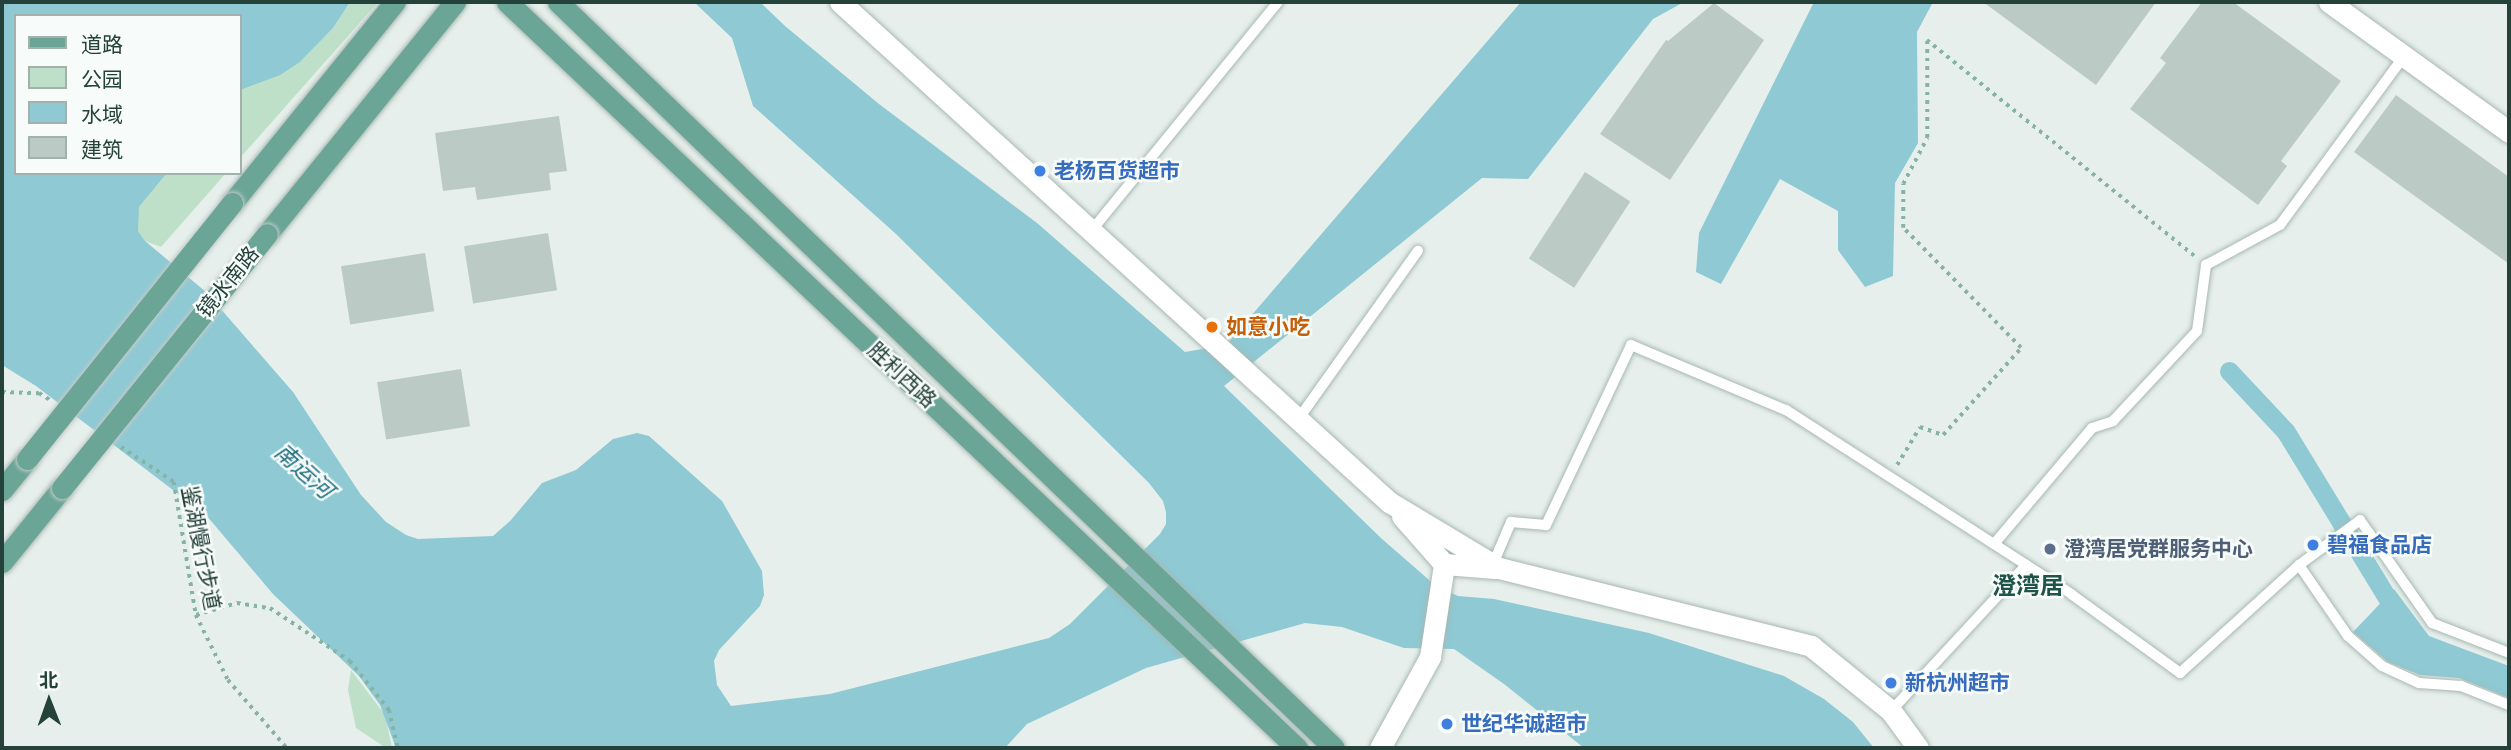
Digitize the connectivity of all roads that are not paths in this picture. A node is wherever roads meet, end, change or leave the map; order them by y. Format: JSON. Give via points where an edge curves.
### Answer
{"nodes":[{"id":1,"x":395,"y":2,"type":"edge"},
{"id":2,"x":455,"y":2,"type":"edge"},
{"id":3,"x":507,"y":2,"type":"edge"},
{"id":4,"x":558,"y":2,"type":"edge"},
{"id":5,"x":840,"y":2,"type":"edge"},
{"id":6,"x":1278,"y":2,"type":"edge"},
{"id":7,"x":2329,"y":2,"type":"edge"},
{"id":8,"x":2404,"y":56,"type":"junction"},
{"id":9,"x":2509,"y":132,"type":"edge"},
{"id":10,"x":1092,"y":230,"type":"junction"},
{"id":11,"x":1418,"y":251,"type":"dead end"},
{"id":12,"x":1297,"y":421,"type":"junction"},
{"id":13,"x":2,"y":490,"type":"edge"},
{"id":14,"x":1389,"y":502,"type":"junction"},
{"id":15,"x":1994,"y":544,"type":"junction"},
{"id":16,"x":2,"y":562,"type":"edge"},
{"id":17,"x":2026,"y":565,"type":"junction"},
{"id":18,"x":2299,"y":565,"type":"junction"},
{"id":19,"x":1496,"y":566,"type":"junction"},
{"id":20,"x":1443,"y":571,"type":"junction"},
{"id":21,"x":2509,"y":653,"type":"edge"},
{"id":22,"x":2509,"y":705,"type":"edge"},
{"id":23,"x":1891,"y":711,"type":"junction"},
{"id":24,"x":1297,"y":748,"type":"edge"},
{"id":25,"x":1334,"y":748,"type":"edge"},
{"id":26,"x":1380,"y":748,"type":"edge"},
{"id":27,"x":1917,"y":748,"type":"edge"}],
"edges":[{"from":1,"to":13,"type":"main road","bridge":true},
{"from":2,"to":16,"type":"main road","name":"镜水南路","bridge":true},
{"from":3,"to":24,"type":"main road","name":"胜利西路"},
{"from":4,"to":25,"type":"main road","name":"胜利西路"},
{"from":5,"to":10,"type":"street"},
{"from":6,"to":10,"type":"lane"},
{"from":7,"to":8,"type":"street"},
{"from":8,"to":9,"type":"street"},
{"from":8,"to":15,"type":"lane","via":[[2280,225],[2206,265],[2197,331],[2113,421],[2092,428]]},
{"from":10,"to":12,"type":"street"},
{"from":11,"to":12,"type":"lane"},
{"from":12,"to":14,"type":"street"},
{"from":14,"to":19,"type":"street"},
{"from":14,"to":20,"type":"street"},
{"from":15,"to":17,"type":"lane"},
{"from":15,"to":19,"type":"lane","via":[[1786,410],[1631,345],[1546,525],[1511,522]]},
{"from":17,"to":18,"type":"lane","via":[[2180,673]]},
{"from":17,"to":23,"type":"lane"},
{"from":18,"to":21,"type":"lane","via":[[2360,520],[2432,623]]},
{"from":18,"to":22,"type":"lane","via":[[2348,636],[2382,666],[2419,684],[2460,686]]},
{"from":19,"to":20,"type":"street"},
{"from":19,"to":23,"type":"street","via":[[1811,646]]},
{"from":20,"to":26,"type":"street","via":[[1430,657]]},
{"from":23,"to":27,"type":"street"}]}
